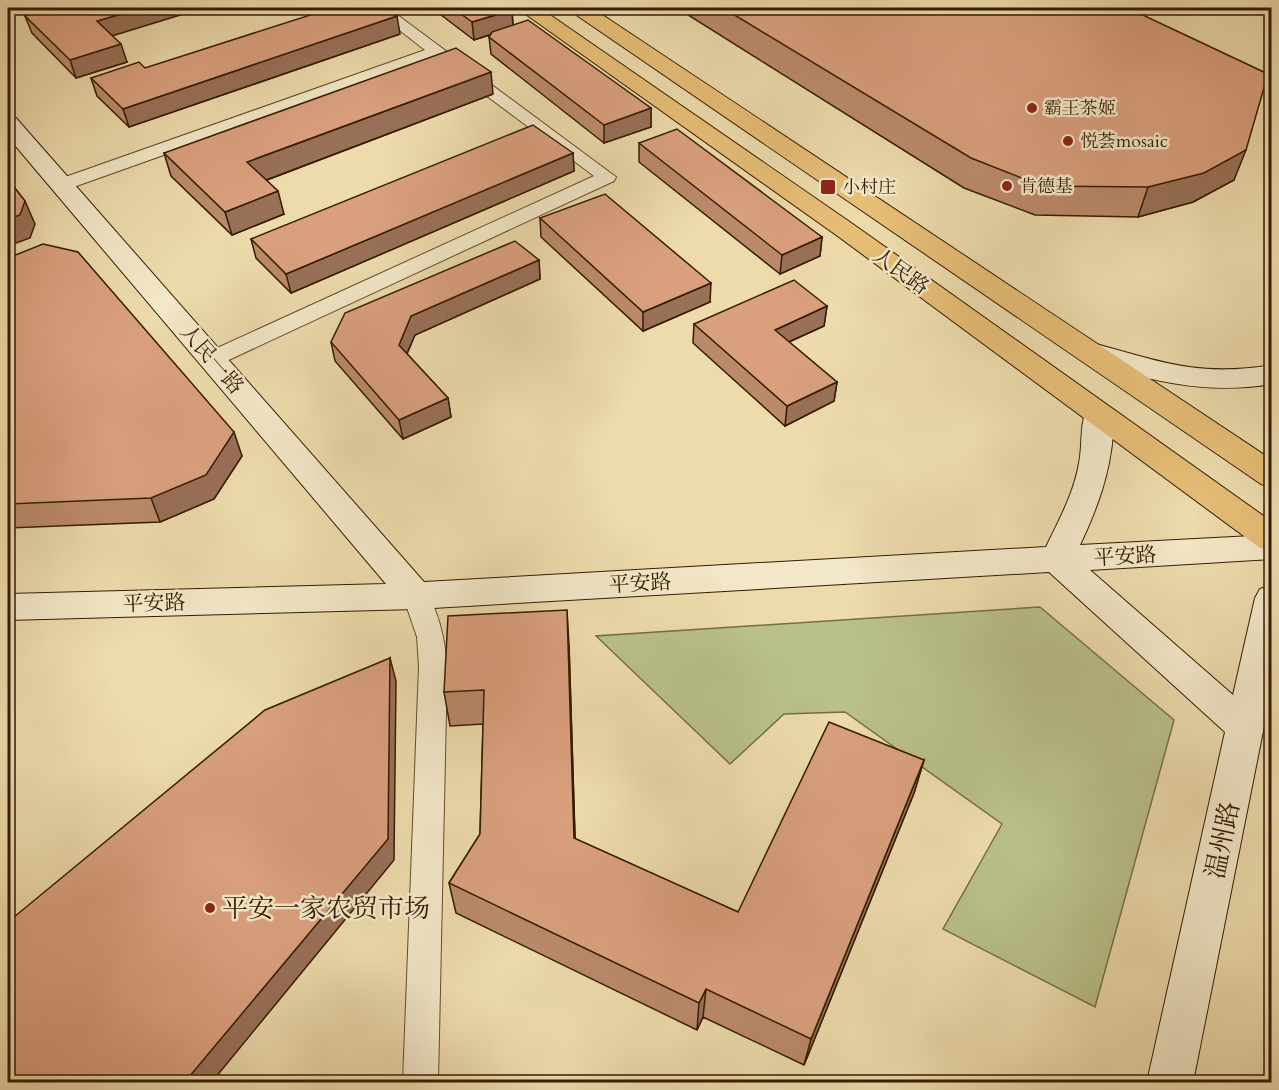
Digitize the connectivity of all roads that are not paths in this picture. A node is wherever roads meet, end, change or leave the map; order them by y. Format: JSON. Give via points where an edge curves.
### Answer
{"nodes":[{"id":1,"x":379,"y":8,"type":"edge"},
{"id":2,"x":527,"y":8,"type":"edge"},
{"id":3,"x":579,"y":8,"type":"edge"},
{"id":4,"x":439,"y":51,"type":"junction"},
{"id":5,"x":8,"y":123,"type":"edge"},
{"id":6,"x":61,"y":185,"type":"junction"},
{"id":7,"x":1085,"y":350,"type":"junction"},
{"id":8,"x":212,"y":359,"type":"junction"},
{"id":9,"x":1272,"y":374,"type":"edge"},
{"id":10,"x":1099,"y":414,"type":"junction"},
{"id":11,"x":1272,"y":476,"type":"edge"},
{"id":12,"x":1272,"y":539,"type":"edge"},
{"id":13,"x":1272,"y":547,"type":"edge"},
{"id":14,"x":1057,"y":560,"type":"junction"},
{"id":15,"x":416,"y":596,"type":"junction"},
{"id":16,"x":1272,"y":598,"type":"edge"},
{"id":17,"x":8,"y":607,"type":"edge"},
{"id":18,"x":1246,"y":728,"type":"junction"},
{"id":19,"x":421,"y":1083,"type":"edge"},
{"id":20,"x":1170,"y":1083,"type":"edge"}],
"edges":[{"from":1,"to":4,"type":"lane"},
{"from":2,"to":10,"type":"main road","name":"人民路","via":[[848,232]]},
{"from":3,"to":7,"type":"main road","name":"人民路"},
{"from":4,"to":6,"type":"lane"},
{"from":4,"to":8,"type":"lane","via":[[607,177]]},
{"from":5,"to":6,"type":"street","name":"人民一路"},
{"from":6,"to":8,"type":"street","name":"人民一路"},
{"from":7,"to":9,"type":"street","via":[[1185,379],[1226,381]]},
{"from":7,"to":11,"type":"main road","name":"人民路"},
{"from":8,"to":15,"type":"street","name":"人民一路"},
{"from":10,"to":12,"type":"main road","name":"人民路"},
{"from":10,"to":14,"type":"street","via":[[1095,463],[1082,506]]},
{"from":13,"to":14,"type":"street","name":"平安路"},
{"from":14,"to":15,"type":"street","name":"平安路"},
{"from":14,"to":18,"type":"street"},
{"from":15,"to":17,"type":"street","name":"平安路"},
{"from":15,"to":19,"type":"lane","via":[[431,637],[434,666]]},
{"from":16,"to":18,"type":"street","name":"温州路"},
{"from":18,"to":20,"type":"street","name":"温州路"}]}
